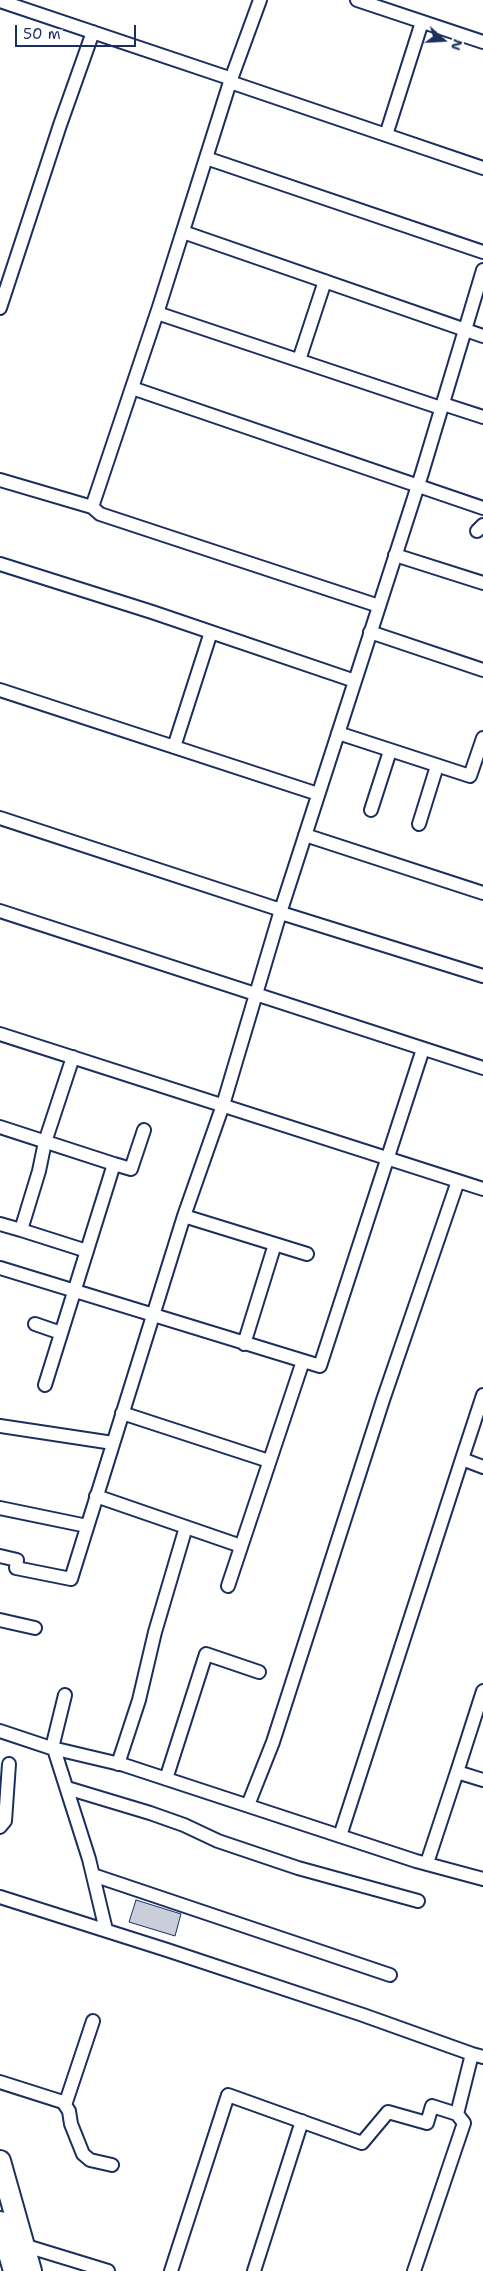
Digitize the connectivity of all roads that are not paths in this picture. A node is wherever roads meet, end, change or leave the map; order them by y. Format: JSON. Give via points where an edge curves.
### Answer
{"nodes":[{"id":1,"x":260,"y":0,"type":"edge"},
{"id":2,"x":357,"y":0,"type":"edge"},
{"id":3,"x":0,"y":1,"type":"edge"},
{"id":4,"x":422,"y":22,"type":"junction"},
{"id":5,"x":93,"y":32,"type":"junction"},
{"id":6,"x":483,"y":42,"type":"edge"},
{"id":7,"x":231,"y":81,"type":"junction"},
{"id":8,"x":386,"y":135,"type":"junction"},
{"id":9,"x":206,"y":158,"type":"junction"},
{"id":10,"x":483,"y":168,"type":"edge"},
{"id":11,"x":183,"y":232,"type":"junction"},
{"id":12,"x":483,"y":252,"type":"edge"},
{"id":13,"x":483,"y":270,"type":"edge"},
{"id":14,"x":325,"y":281,"type":"junction"},
{"id":15,"x":0,"y":308,"type":"edge"},
{"id":16,"x":157,"y":313,"type":"junction"},
{"id":17,"x":465,"y":330,"type":"junction"},
{"id":18,"x":483,"y":336,"type":"edge"},
{"id":19,"x":299,"y":360,"type":"junction"},
{"id":20,"x":132,"y":388,"type":"junction"},
{"id":21,"x":442,"y":406,"type":"junction"},
{"id":22,"x":483,"y":417,"type":"edge"},
{"id":23,"x":0,"y":480,"type":"edge"},
{"id":24,"x":418,"y":484,"type":"junction"},
{"id":25,"x":92,"y":507,"type":"junction"},
{"id":26,"x":483,"y":508,"type":"edge"},
{"id":27,"x":395,"y":555,"type":"junction"},
{"id":28,"x":0,"y":564,"type":"edge"},
{"id":29,"x":483,"y":583,"type":"edge"},
{"id":30,"x":379,"y":606,"type":"junction"},
{"id":31,"x":211,"y":632,"type":"junction"},
{"id":32,"x":370,"y":632,"type":"junction"},
{"id":33,"x":483,"y":670,"type":"edge"},
{"id":34,"x":354,"y":681,"type":"junction"},
{"id":35,"x":0,"y":690,"type":"edge"},
{"id":36,"x":338,"y":733,"type":"junction"},
{"id":37,"x":483,"y":738,"type":"edge"},
{"id":38,"x":174,"y":747,"type":"junction"},
{"id":39,"x":390,"y":751,"type":"junction"},
{"id":40,"x":438,"y":766,"type":"junction"},
{"id":41,"x":318,"y":794,"type":"junction"},
{"id":42,"x":371,"y":810,"type":"dead end"},
{"id":43,"x":0,"y":818,"type":"edge"},
{"id":44,"x":419,"y":824,"type":"dead end"},
{"id":45,"x":305,"y":835,"type":"junction"},
{"id":46,"x":483,"y":893,"type":"edge"},
{"id":47,"x":0,"y":911,"type":"edge"},
{"id":48,"x":281,"y":912,"type":"junction"},
{"id":49,"x":483,"y":976,"type":"edge"},
{"id":50,"x":256,"y":996,"type":"junction"},
{"id":51,"x":0,"y":1034,"type":"edge"},
{"id":52,"x":423,"y":1049,"type":"junction"},
{"id":53,"x":73,"y":1057,"type":"junction"},
{"id":54,"x":483,"y":1068,"type":"edge"},
{"id":55,"x":222,"y":1104,"type":"junction"},
{"id":56,"x":0,"y":1127,"type":"edge"},
{"id":57,"x":144,"y":1130,"type":"dead end"},
{"id":58,"x":45,"y":1142,"type":"junction"},
{"id":59,"x":388,"y":1158,"type":"junction"},
{"id":60,"x":114,"y":1164,"type":"junction"},
{"id":61,"x":458,"y":1181,"type":"junction"},
{"id":62,"x":483,"y":1189,"type":"edge"},
{"id":63,"x":184,"y":1216,"type":"junction"},
{"id":64,"x":0,"y":1224,"type":"edge"},
{"id":65,"x":21,"y":1230,"type":"junction"},
{"id":66,"x":275,"y":1244,"type":"junction"},
{"id":67,"x":87,"y":1251,"type":"junction"},
{"id":68,"x":307,"y":1254,"type":"dead end"},
{"id":69,"x":0,"y":1268,"type":"edge"},
{"id":70,"x":74,"y":1291,"type":"junction"},
{"id":71,"x":153,"y":1316,"type":"junction"},
{"id":72,"x":35,"y":1324,"type":"dead end"},
{"id":73,"x":61,"y":1333,"type":"junction"},
{"id":74,"x":244,"y":1344,"type":"junction"},
{"id":75,"x":303,"y":1361,"type":"junction"},
{"id":76,"x":45,"y":1386,"type":"dead end"},
{"id":77,"x":483,"y":1395,"type":"edge"},
{"id":78,"x":122,"y":1413,"type":"junction"},
{"id":79,"x":0,"y":1426,"type":"edge"},
{"id":80,"x":113,"y":1444,"type":"junction"},
{"id":81,"x":462,"y":1459,"type":"junction"},
{"id":82,"x":269,"y":1461,"type":"junction"},
{"id":83,"x":483,"y":1467,"type":"edge"},
{"id":84,"x":96,"y":1496,"type":"junction"},
{"id":85,"x":0,"y":1508,"type":"edge"},
{"id":86,"x":87,"y":1526,"type":"junction"},
{"id":87,"x":186,"y":1527,"type":"junction"},
{"id":88,"x":241,"y":1546,"type":"junction"},
{"id":89,"x":0,"y":1556,"type":"edge"},
{"id":90,"x":228,"y":1586,"type":"dead end"},
{"id":91,"x":0,"y":1620,"type":"edge"},
{"id":92,"x":35,"y":1628,"type":"dead end"},
{"id":93,"x":259,"y":1672,"type":"dead end"},
{"id":94,"x":483,"y":1691,"type":"edge"},
{"id":95,"x":65,"y":1695,"type":"dead end"},
{"id":96,"x":480,"y":1712,"type":"edge"},
{"id":97,"x":0,"y":1731,"type":"edge"},
{"id":98,"x":52,"y":1748,"type":"junction"},
{"id":99,"x":8,"y":1764,"type":"dead end"},
{"id":100,"x":118,"y":1764,"type":"junction"},
{"id":101,"x":458,"y":1772,"type":"junction"},
{"id":102,"x":166,"y":1779,"type":"junction"},
{"id":103,"x":483,"y":1780,"type":"edge"},
{"id":104,"x":67,"y":1788,"type":"junction"},
{"id":105,"x":248,"y":1805,"type":"junction"},
{"id":106,"x":0,"y":1828,"type":"edge"},
{"id":107,"x":340,"y":1836,"type":"junction"},
{"id":108,"x":427,"y":1864,"type":"junction"},
{"id":109,"x":93,"y":1875,"type":"junction"},
{"id":110,"x":483,"y":1879,"type":"edge"},
{"id":111,"x":0,"y":1897,"type":"edge"},
{"id":112,"x":418,"y":1901,"type":"dead end"},
{"id":113,"x":106,"y":1930,"type":"junction"},
{"id":114,"x":390,"y":1976,"type":"dead end"},
{"id":115,"x":93,"y":2021,"type":"dead end"},
{"id":116,"x":477,"y":2056,"type":"edge"},
{"id":117,"x":0,"y":2082,"type":"edge"},
{"id":118,"x":65,"y":2105,"type":"junction"},
{"id":119,"x":457,"y":2114,"type":"junction"},
{"id":120,"x":302,"y":2121,"type":"junction"},
{"id":121,"x":0,"y":2161,"type":"edge"},
{"id":122,"x":112,"y":2165,"type":"dead end"},
{"id":123,"x":0,"y":2222,"type":"edge"},
{"id":124,"x":23,"y":2245,"type":"junction"},
{"id":125,"x":14,"y":2271,"type":"edge"},
{"id":126,"x":31,"y":2271,"type":"edge"},
{"id":127,"x":108,"y":2271,"type":"edge"},
{"id":128,"x":171,"y":2271,"type":"edge"},
{"id":129,"x":254,"y":2271,"type":"edge"},
{"id":130,"x":414,"y":2271,"type":"edge"}],
"edges":[{"from":1,"to":7,"type":"street"},
{"from":2,"to":4,"type":"street"},
{"from":3,"to":5,"type":"street"},
{"from":4,"to":6,"type":"street"},
{"from":4,"to":8,"type":"street"},
{"from":5,"to":7,"type":"street"},
{"from":5,"to":15,"type":"street"},
{"from":7,"to":8,"type":"street"},
{"from":7,"to":9,"type":"street"},
{"from":8,"to":10,"type":"street"},
{"from":9,"to":11,"type":"street"},
{"from":9,"to":12,"type":"street"},
{"from":11,"to":14,"type":"street"},
{"from":11,"to":16,"type":"street"},
{"from":13,"to":17,"type":"street"},
{"from":14,"to":17,"type":"street"},
{"from":14,"to":19,"type":"street"},
{"from":16,"to":19,"type":"street"},
{"from":16,"to":20,"type":"street"},
{"from":17,"to":18,"type":"street"},
{"from":17,"to":21,"type":"street"},
{"from":19,"to":21,"type":"street"},
{"from":20,"to":24,"type":"street"},
{"from":20,"to":25,"type":"street"},
{"from":21,"to":22,"type":"street"},
{"from":21,"to":24,"type":"street"},
{"from":23,"to":25,"type":"street"},
{"from":24,"to":26,"type":"street"},
{"from":24,"to":27,"type":"street"},
{"from":25,"to":30,"type":"street","via":[[100,514]]},
{"from":27,"to":29,"type":"street"},
{"from":27,"to":30,"type":"street"},
{"from":28,"to":31,"type":"street"},
{"from":30,"to":32,"type":"street"},
{"from":31,"to":34,"type":"street"},
{"from":31,"to":38,"type":"street"},
{"from":32,"to":33,"type":"street"},
{"from":32,"to":34,"type":"street"},
{"from":34,"to":36,"type":"street"},
{"from":35,"to":38,"type":"street"},
{"from":36,"to":39,"type":"street"},
{"from":36,"to":41,"type":"street"},
{"from":37,"to":40,"type":"street","via":[[470,776]]},
{"from":38,"to":41,"type":"street"},
{"from":39,"to":40,"type":"street"},
{"from":39,"to":42,"type":"street"},
{"from":40,"to":44,"type":"street"},
{"from":41,"to":45,"type":"street"},
{"from":43,"to":48,"type":"street"},
{"from":45,"to":46,"type":"street"},
{"from":45,"to":48,"type":"street"},
{"from":47,"to":50,"type":"street"},
{"from":48,"to":49,"type":"street"},
{"from":48,"to":50,"type":"street"},
{"from":50,"to":52,"type":"street"},
{"from":50,"to":55,"type":"street"},
{"from":51,"to":53,"type":"street"},
{"from":52,"to":54,"type":"street"},
{"from":52,"to":59,"type":"street"},
{"from":53,"to":55,"type":"street"},
{"from":53,"to":58,"type":"street"},
{"from":55,"to":59,"type":"street"},
{"from":55,"to":63,"type":"street"},
{"from":56,"to":58,"type":"street"},
{"from":57,"to":60,"type":"street","via":[[131,1169]]},
{"from":58,"to":60,"type":"street"},
{"from":58,"to":65,"type":"street"},
{"from":59,"to":61,"type":"street"},
{"from":59,"to":75,"type":"street","via":[[320,1366]]},
{"from":60,"to":67,"type":"street"},
{"from":61,"to":62,"type":"street"},
{"from":61,"to":105,"type":"street","via":[[386,1391],[273,1742]]},
{"from":63,"to":66,"type":"street"},
{"from":63,"to":71,"type":"street"},
{"from":64,"to":65,"type":"street"},
{"from":65,"to":67,"type":"street"},
{"from":66,"to":68,"type":"street"},
{"from":66,"to":74,"type":"street"},
{"from":67,"to":70,"type":"street"},
{"from":69,"to":70,"type":"street"},
{"from":70,"to":71,"type":"street"},
{"from":70,"to":73,"type":"street"},
{"from":71,"to":74,"type":"street"},
{"from":71,"to":78,"type":"street"},
{"from":72,"to":73,"type":"street"},
{"from":73,"to":76,"type":"street"},
{"from":74,"to":75,"type":"street"},
{"from":75,"to":82,"type":"street"},
{"from":77,"to":81,"type":"street"},
{"from":78,"to":80,"type":"street"},
{"from":78,"to":82,"type":"street"},
{"from":79,"to":80,"type":"street"},
{"from":80,"to":84,"type":"street"},
{"from":81,"to":83,"type":"street"},
{"from":81,"to":107,"type":"street"},
{"from":82,"to":88,"type":"street"},
{"from":84,"to":86,"type":"street"},
{"from":84,"to":87,"type":"street"},
{"from":85,"to":86,"type":"street"},
{"from":86,"to":89,"type":"street","via":[[71,1580],[16,1568],[17,1560]]},
{"from":87,"to":88,"type":"street"},
{"from":87,"to":100,"type":"street","via":[[139,1700]]},
{"from":88,"to":90,"type":"street"},
{"from":91,"to":92,"type":"street"},
{"from":93,"to":102,"type":"street","via":[[206,1654]]},
{"from":94,"to":96,"type":"street"},
{"from":95,"to":98,"type":"street"},
{"from":96,"to":101,"type":"street"},
{"from":97,"to":98,"type":"street"},
{"from":98,"to":100,"type":"street"},
{"from":98,"to":104,"type":"street"},
{"from":99,"to":106,"type":"street","via":[[5,1821]]},
{"from":100,"to":102,"type":"street"},
{"from":101,"to":103,"type":"street"},
{"from":101,"to":108,"type":"street"},
{"from":102,"to":105,"type":"street"},
{"from":104,"to":109,"type":"street"},
{"from":104,"to":112,"type":"street","via":[[150,1813],[218,1842],[289,1865]]},
{"from":105,"to":107,"type":"street"},
{"from":107,"to":108,"type":"street"},
{"from":108,"to":110,"type":"street"},
{"from":109,"to":113,"type":"street"},
{"from":109,"to":114,"type":"street"},
{"from":111,"to":113,"type":"street"},
{"from":113,"to":116,"type":"street"},
{"from":115,"to":118,"type":"street"},
{"from":116,"to":119,"type":"street"},
{"from":117,"to":118,"type":"street"},
{"from":118,"to":122,"type":"street","via":[[83,2154],[90,2160]]},
{"from":119,"to":120,"type":"street","via":[[432,2106],[427,2122],[388,2112],[362,2143]]},
{"from":119,"to":130,"type":"street","via":[[464,2123]]},
{"from":120,"to":128,"type":"street","via":[[228,2095]]},
{"from":120,"to":129,"type":"street"},
{"from":121,"to":124,"type":"main road"},
{"from":123,"to":125,"type":"main road"},
{"from":124,"to":126,"type":"main road"},
{"from":124,"to":127,"type":"street"}]}
